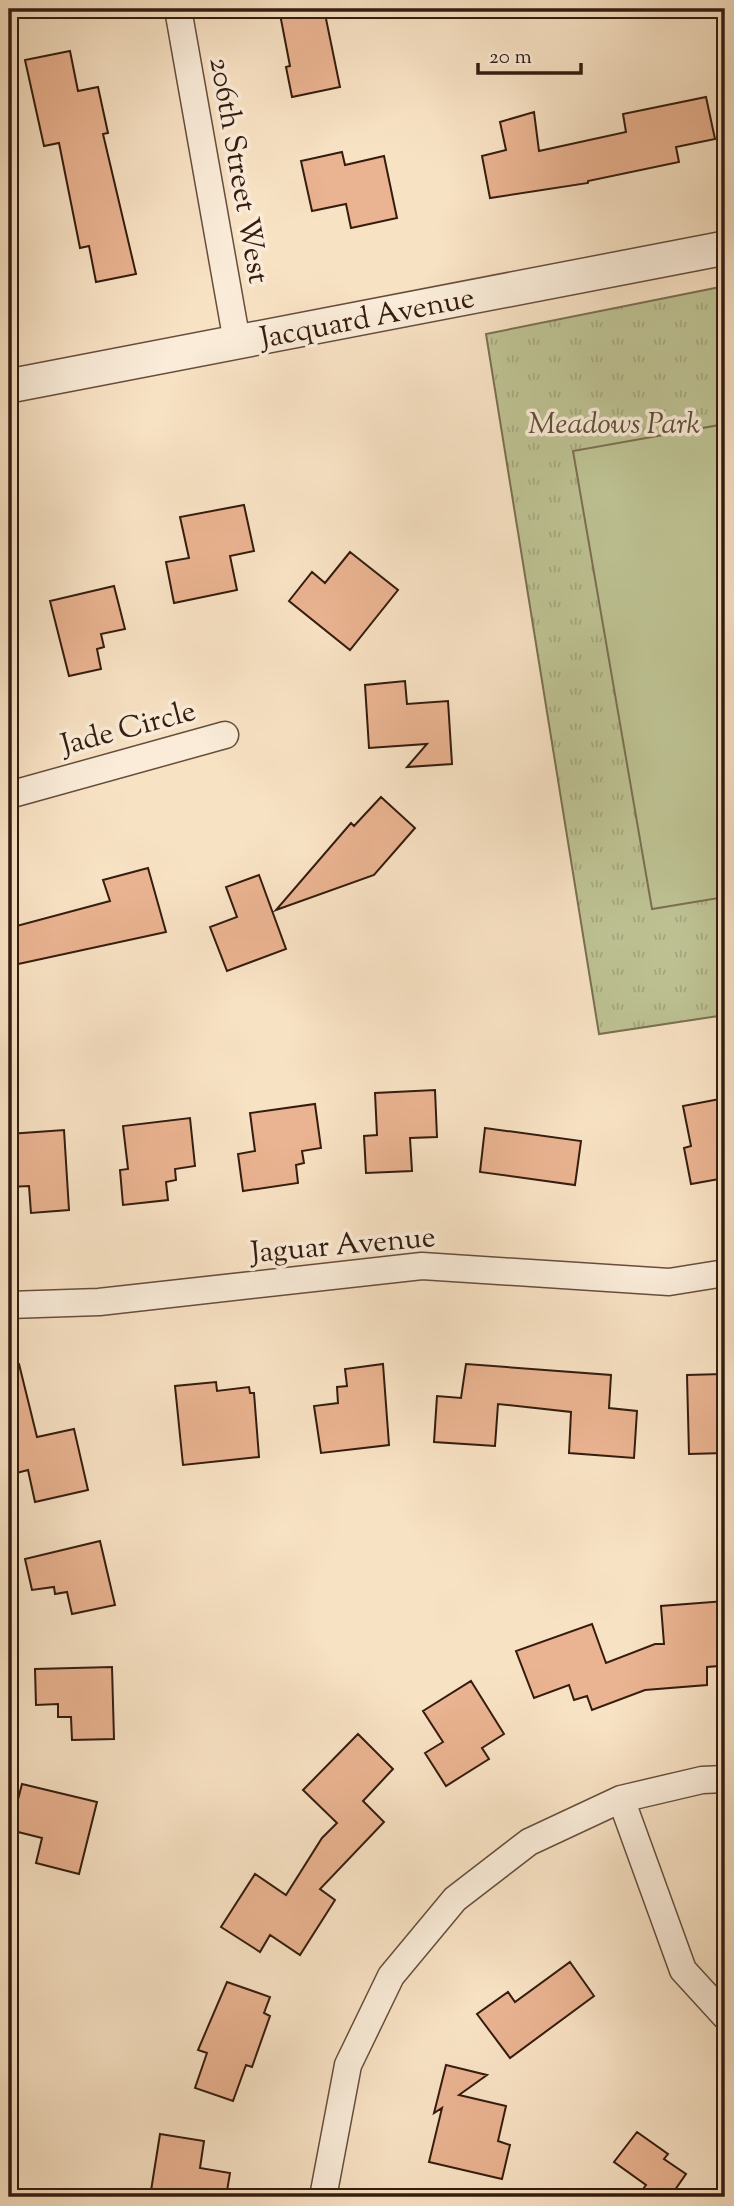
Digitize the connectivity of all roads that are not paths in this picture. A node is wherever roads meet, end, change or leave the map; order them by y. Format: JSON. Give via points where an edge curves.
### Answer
{"nodes":[{"id":1,"x":178,"y":9,"type":"edge"},
{"id":2,"x":725,"y":248,"type":"edge"},
{"id":3,"x":237,"y":342,"type":"junction"},
{"id":4,"x":9,"y":386,"type":"edge"},
{"id":5,"x":225,"y":736,"type":"dead end"},
{"id":6,"x":9,"y":795,"type":"edge"},
{"id":7,"x":725,"y":1273,"type":"edge"},
{"id":8,"x":9,"y":1305,"type":"edge"},
{"id":9,"x":725,"y":1779,"type":"edge"},
{"id":10,"x":621,"y":1799,"type":"junction"},
{"id":11,"x":725,"y":2016,"type":"edge"},
{"id":12,"x":323,"y":2197,"type":"edge"}],
"edges":[{"from":1,"to":3,"type":"street","name":"206th Street West"},
{"from":2,"to":3,"type":"street","name":"Jacquard Avenue"},
{"from":3,"to":4,"type":"street","name":"Jacquard Avenue"},
{"from":5,"to":6,"type":"street","name":"Jade Circle"},
{"from":7,"to":8,"type":"street","name":"Jaguar Avenue","via":[[669,1282],[422,1266],[99,1302]]},
{"from":9,"to":10,"type":"street"},
{"from":10,"to":11,"type":"street","via":[[683,1970]]},
{"from":10,"to":12,"type":"street","via":[[529,1842],[455,1899],[391,1976],[348,2065]]}]}
